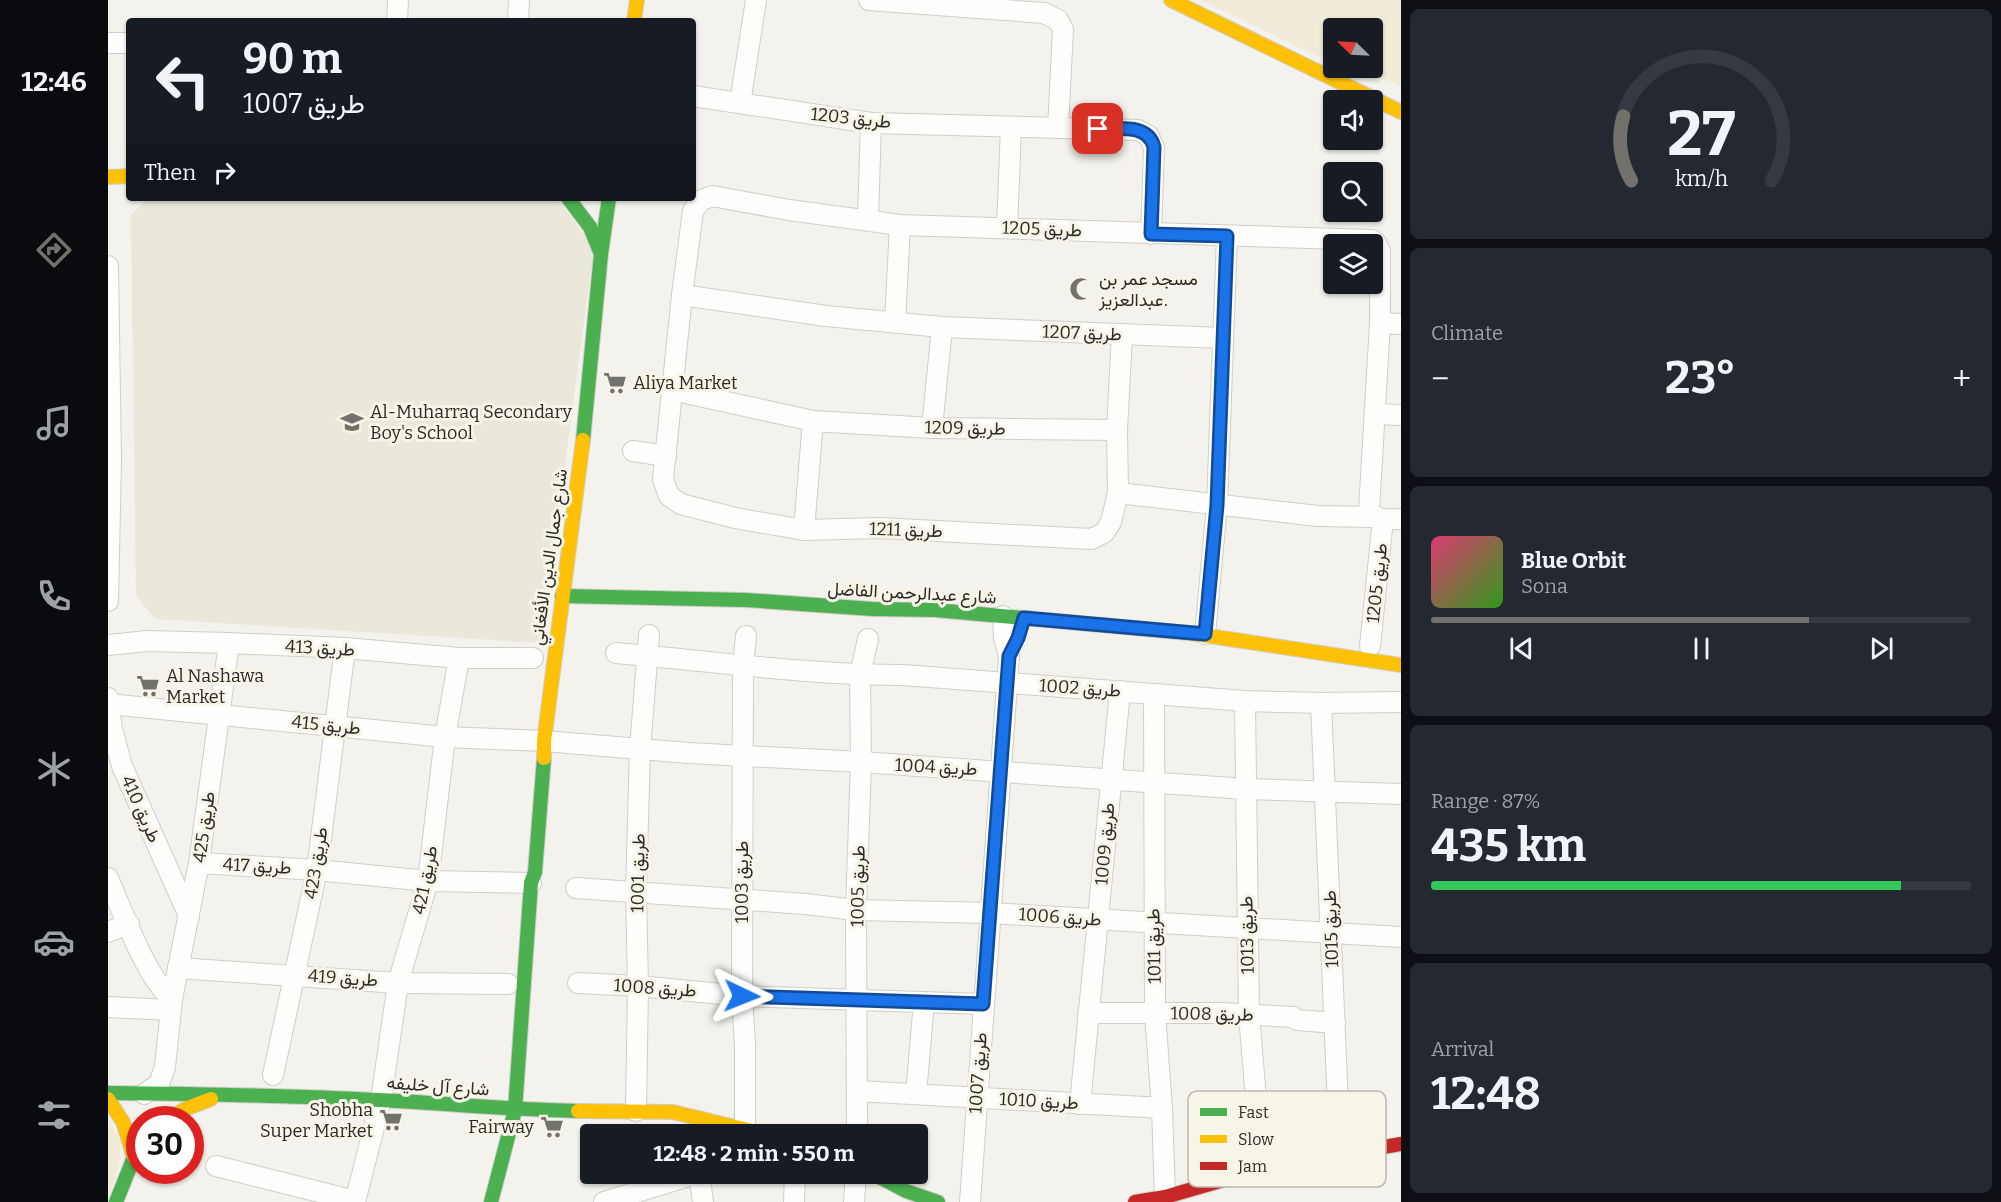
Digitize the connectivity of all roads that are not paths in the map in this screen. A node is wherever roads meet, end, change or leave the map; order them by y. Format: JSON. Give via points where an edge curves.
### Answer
{"nodes":[{"id":1,"x":398,"y":0,"type":"edge"},
{"id":2,"x":519,"y":0,"type":"edge"},
{"id":3,"x":637,"y":0,"type":"edge"},
{"id":4,"x":756,"y":0,"type":"edge"},
{"id":5,"x":869,"y":0,"type":"edge"},
{"id":6,"x":1171,"y":0,"type":"edge"},
{"id":7,"x":397,"y":18,"type":"edge"},
{"id":8,"x":518,"y":18,"type":"edge"},
{"id":9,"x":634,"y":18,"type":"edge"},
{"id":10,"x":108,"y":43,"type":"edge"},
{"id":11,"x":126,"y":43,"type":"edge"},
{"id":12,"x":696,"y":97,"type":"edge"},
{"id":13,"x":740,"y":104,"type":"junction"},
{"id":14,"x":1401,"y":112,"type":"edge"},
{"id":15,"x":872,"y":123,"type":"junction"},
{"id":16,"x":1011,"y":127,"type":"junction"},
{"id":17,"x":1058,"y":128,"type":"junction"},
{"id":18,"x":126,"y":176,"type":"edge"},
{"id":19,"x":108,"y":177,"type":"edge"},
{"id":20,"x":570,"y":201,"type":"edge"},
{"id":21,"x":609,"y":201,"type":"edge"},
{"id":22,"x":868,"y":219,"type":"junction"},
{"id":23,"x":900,"y":225,"type":"junction"},
{"id":24,"x":1007,"y":228,"type":"junction"},
{"id":25,"x":1151,"y":234,"type":"junction"},
{"id":26,"x":1227,"y":236,"type":"junction"},
{"id":27,"x":601,"y":254,"type":"junction"},
{"id":28,"x":108,"y":266,"type":"edge"},
{"id":29,"x":682,"y":295,"type":"junction"},
{"id":30,"x":895,"y":323,"type":"junction"},
{"id":31,"x":1380,"y":323,"type":"junction"},
{"id":32,"x":1401,"y":324,"type":"edge"},
{"id":33,"x":942,"y":327,"type":"junction"},
{"id":34,"x":1122,"y":335,"type":"junction"},
{"id":35,"x":1223,"y":338,"type":"junction"},
{"id":36,"x":672,"y":390,"type":"junction"},
{"id":37,"x":1376,"y":414,"type":"junction"},
{"id":38,"x":1401,"y":415,"type":"edge"},
{"id":39,"x":813,"y":421,"type":"junction"},
{"id":40,"x":932,"y":428,"type":"junction"},
{"id":41,"x":1117,"y":430,"type":"junction"},
{"id":42,"x":633,"y":451,"type":"dead end"},
{"id":43,"x":666,"y":456,"type":"junction"},
{"id":44,"x":1118,"y":492,"type":"junction"},
{"id":45,"x":669,"y":496,"type":"joint"},
{"id":46,"x":1217,"y":505,"type":"junction"},
{"id":47,"x":1382,"y":516,"type":"edge"},
{"id":48,"x":804,"y":530,"type":"junction"},
{"id":49,"x":108,"y":585,"type":"edge"},
{"id":50,"x":562,"y":596,"type":"junction"},
{"id":51,"x":108,"y":602,"type":"edge"},
{"id":52,"x":1003,"y":616,"type":"junction"},
{"id":53,"x":1024,"y":618,"type":"junction"},
{"id":54,"x":1205,"y":634,"type":"junction"},
{"id":55,"x":649,"y":635,"type":"dead end"},
{"id":56,"x":746,"y":636,"type":"dead end"},
{"id":57,"x":868,"y":639,"type":"dead end"},
{"id":58,"x":229,"y":643,"type":"junction"},
{"id":59,"x":108,"y":645,"type":"edge"},
{"id":60,"x":1370,"y":646,"type":"dead end"},
{"id":61,"x":345,"y":648,"type":"junction"},
{"id":62,"x":616,"y":653,"type":"dead end"},
{"id":63,"x":648,"y":656,"type":"junction"},
{"id":64,"x":1009,"y":656,"type":"junction"},
{"id":65,"x":459,"y":658,"type":"junction"},
{"id":66,"x":533,"y":658,"type":"dead end"},
{"id":67,"x":1401,"y":665,"type":"edge"},
{"id":68,"x":743,"y":667,"type":"junction"},
{"id":69,"x":860,"y":675,"type":"junction"},
{"id":70,"x":1007,"y":682,"type":"junction"},
{"id":71,"x":1120,"y":691,"type":"junction"},
{"id":72,"x":1154,"y":694,"type":"junction"},
{"id":73,"x":108,"y":698,"type":"edge"},
{"id":74,"x":1245,"y":701,"type":"junction"},
{"id":75,"x":1401,"y":702,"type":"edge"},
{"id":76,"x":1322,"y":703,"type":"junction"},
{"id":77,"x":108,"y":704,"type":"edge"},
{"id":78,"x":219,"y":715,"type":"junction"},
{"id":79,"x":334,"y":726,"type":"junction"},
{"id":80,"x":445,"y":737,"type":"junction"},
{"id":81,"x":544,"y":741,"type":"junction"},
{"id":82,"x":640,"y":749,"type":"junction"},
{"id":83,"x":743,"y":756,"type":"junction"},
{"id":84,"x":861,"y":762,"type":"junction"},
{"id":85,"x":1000,"y":771,"type":"junction"},
{"id":86,"x":1111,"y":780,"type":"junction"},
{"id":87,"x":1154,"y":781,"type":"junction"},
{"id":88,"x":1246,"y":789,"type":"junction"},
{"id":89,"x":1325,"y":792,"type":"junction"},
{"id":90,"x":1401,"y":794,"type":"edge"},
{"id":91,"x":199,"y":863,"type":"junction"},
{"id":92,"x":317,"y":870,"type":"junction"},
{"id":93,"x":108,"y":878,"type":"edge"},
{"id":94,"x":428,"y":881,"type":"junction"},
{"id":95,"x":531,"y":884,"type":"junction"},
{"id":96,"x":576,"y":888,"type":"dead end"},
{"id":97,"x":636,"y":892,"type":"junction"},
{"id":98,"x":742,"y":900,"type":"junction"},
{"id":99,"x":856,"y":910,"type":"junction"},
{"id":100,"x":990,"y":913,"type":"junction"},
{"id":101,"x":189,"y":916,"type":"junction"},
{"id":102,"x":1098,"y":920,"type":"junction"},
{"id":103,"x":1154,"y":923,"type":"junction"},
{"id":104,"x":129,"y":924,"type":"junction"},
{"id":105,"x":1247,"y":929,"type":"junction"},
{"id":106,"x":108,"y":932,"type":"edge"},
{"id":107,"x":1332,"y":934,"type":"junction"},
{"id":108,"x":1401,"y":937,"type":"edge"},
{"id":109,"x":178,"y":968,"type":"junction"},
{"id":110,"x":294,"y":975,"type":"junction"},
{"id":111,"x":399,"y":983,"type":"junction"},
{"id":112,"x":578,"y":983,"type":"dead end"},
{"id":113,"x":508,"y":984,"type":"dead end"},
{"id":114,"x":638,"y":986,"type":"junction"},
{"id":115,"x":742,"y":996,"type":"junction"},
{"id":116,"x":857,"y":1000,"type":"junction"},
{"id":117,"x":924,"y":1002,"type":"junction"},
{"id":118,"x":172,"y":1004,"type":"junction"},
{"id":119,"x":983,"y":1004,"type":"junction"},
{"id":120,"x":108,"y":1007,"type":"edge"},
{"id":121,"x":1088,"y":1013,"type":"junction"},
{"id":122,"x":1155,"y":1013,"type":"junction"},
{"id":123,"x":1249,"y":1015,"type":"junction"},
{"id":124,"x":1335,"y":1023,"type":"junction"},
{"id":125,"x":273,"y":1075,"type":"dead end"},
{"id":126,"x":858,"y":1091,"type":"junction"},
{"id":127,"x":1256,"y":1091,"type":"edge"},
{"id":128,"x":1338,"y":1091,"type":"edge"},
{"id":129,"x":108,"y":1093,"type":"edge"},
{"id":130,"x":144,"y":1094,"type":"junction"},
{"id":131,"x":915,"y":1095,"type":"junction"},
{"id":132,"x":219,"y":1096,"type":"junction"},
{"id":133,"x":108,"y":1098,"type":"edge"},
{"id":134,"x":976,"y":1098,"type":"junction"},
{"id":135,"x":381,"y":1100,"type":"junction"},
{"id":136,"x":1080,"y":1104,"type":"junction"},
{"id":137,"x":193,"y":1106,"type":"edge"},
{"id":138,"x":1162,"y":1108,"type":"junction"},
{"id":139,"x":515,"y":1110,"type":"junction"},
{"id":140,"x":636,"y":1111,"type":"junction"},
{"id":141,"x":699,"y":1124,"type":"edge"},
{"id":142,"x":753,"y":1124,"type":"edge"},
{"id":143,"x":857,"y":1124,"type":"edge"},
{"id":144,"x":126,"y":1129,"type":"edge"},
{"id":145,"x":1401,"y":1144,"type":"edge"},
{"id":146,"x":1386,"y":1146,"type":"edge"},
{"id":147,"x":216,"y":1166,"type":"dead end"},
{"id":148,"x":126,"y":1179,"type":"edge"},
{"id":149,"x":665,"y":1184,"type":"edge"},
{"id":150,"x":701,"y":1184,"type":"edge"},
{"id":151,"x":795,"y":1184,"type":"edge"},
{"id":152,"x":855,"y":1184,"type":"edge"},
{"id":153,"x":888,"y":1184,"type":"edge"},
{"id":154,"x":1200,"y":1187,"type":"edge"},
{"id":155,"x":906,"y":1196,"type":"edge"},
{"id":156,"x":1165,"y":1197,"type":"junction"},
{"id":157,"x":616,"y":1200,"type":"edge"},
{"id":158,"x":116,"y":1202,"type":"edge"},
{"id":159,"x":355,"y":1202,"type":"edge"},
{"id":160,"x":491,"y":1202,"type":"edge"},
{"id":161,"x":704,"y":1202,"type":"edge"},
{"id":162,"x":794,"y":1202,"type":"edge"},
{"id":163,"x":854,"y":1202,"type":"edge"},
{"id":164,"x":938,"y":1202,"type":"edge"},
{"id":165,"x":970,"y":1202,"type":"edge"},
{"id":166,"x":1135,"y":1202,"type":"edge"}],
"edges":[{"from":1,"to":7,"type":"street"},
{"from":2,"to":8,"type":"street"},
{"from":3,"to":9,"type":"street"},
{"from":4,"to":13,"type":"street"},
{"from":5,"to":17,"type":"street","via":[[1054,16],[1063,29]]},
{"from":6,"to":14,"type":"street"},
{"from":10,"to":11,"type":"street"},
{"from":12,"to":13,"type":"street","name":"طريق 1203"},
{"from":13,"to":15,"type":"street","name":"طريق 1203"},
{"from":15,"to":16,"type":"street","name":"طريق 1203"},
{"from":15,"to":22,"type":"street"},
{"from":16,"to":17,"type":"street","name":"طريق 1203"},
{"from":16,"to":24,"type":"street"},
{"from":17,"to":25,"type":"street","name":"طريق 1203","via":[[1138,130],[1149,136],[1154,147]]},
{"from":18,"to":19,"type":"street"},
{"from":20,"to":27,"type":"street","via":[[590,227]]},
{"from":21,"to":27,"type":"street","name":"شارع جمال الدين الأفغاني"},
{"from":22,"to":23,"type":"street","name":"طريق 1205"},
{"from":22,"to":29,"type":"street","name":"طريق 1205","via":[[712,196],[700,201],[693,211]]},
{"from":23,"to":24,"type":"street","name":"طريق 1205"},
{"from":23,"to":30,"type":"street"},
{"from":24,"to":25,"type":"street","name":"طريق 1205"},
{"from":25,"to":26,"type":"street","name":"طريق 1205"},
{"from":26,"to":31,"type":"street","name":"طريق 1205","via":[[1372,240],[1380,251]]},
{"from":26,"to":35,"type":"street"},
{"from":27,"to":50,"type":"street","name":"شارع جمال الدين الأفغاني"},
{"from":28,"to":49,"type":"street"},
{"from":29,"to":30,"type":"street","name":"طريق 1207"},
{"from":29,"to":36,"type":"street","name":"طريق 1205"},
{"from":30,"to":33,"type":"street","name":"طريق 1207"},
{"from":31,"to":32,"type":"street"},
{"from":31,"to":37,"type":"street","name":"طريق 1205"},
{"from":33,"to":34,"type":"street","name":"طريق 1207"},
{"from":33,"to":40,"type":"street"},
{"from":34,"to":35,"type":"street","name":"طريق 1207"},
{"from":34,"to":41,"type":"street","name":"طريق 1211"},
{"from":35,"to":46,"type":"street"},
{"from":36,"to":39,"type":"street","name":"طريق 1209"},
{"from":36,"to":43,"type":"street","name":"طريق 1205"},
{"from":37,"to":38,"type":"street"},
{"from":37,"to":47,"type":"street","name":"طريق 1205"},
{"from":39,"to":40,"type":"street","name":"طريق 1209"},
{"from":39,"to":48,"type":"street"},
{"from":40,"to":41,"type":"street","name":"طريق 1209"},
{"from":41,"to":44,"type":"street","name":"طريق 1211"},
{"from":42,"to":43,"type":"street"},
{"from":43,"to":45,"type":"street","name":"طريق 1205","via":[[663,479]]},
{"from":44,"to":46,"type":"street"},
{"from":44,"to":48,"type":"street","name":"طريق 1211","via":[[1111,522],[1104,533],[1091,539],[880,528]]},
{"from":45,"to":48,"type":"street","name":"طريق 1211","via":[[681,504],[735,518]]},
{"from":46,"to":47,"type":"street","via":[[1318,516]]},
{"from":46,"to":54,"type":"street"},
{"from":47,"to":60,"type":"street","name":"طريق 1205"},
{"from":49,"to":51,"type":"street"},
{"from":50,"to":52,"type":"street","name":"شارع عبدالرحمن الفاضل","via":[[746,600]]},
{"from":50,"to":81,"type":"street","name":"شارع جمال الدين الأفغاني"},
{"from":52,"to":53,"type":"street","name":"شارع عبدالرحمن الفاضل"},
{"from":52,"to":64,"type":"street","name":"طريق 1007"},
{"from":53,"to":54,"type":"street","name":"شارع عبدالرحمن الفاضل"},
{"from":53,"to":64,"type":"street","name":"طريق 1007"},
{"from":54,"to":67,"type":"street","name":"شارع عبدالرحمن الفاضل"},
{"from":55,"to":63,"type":"street","name":"طريق 1001"},
{"from":56,"to":68,"type":"street","name":"طريق 1003"},
{"from":57,"to":69,"type":"street","name":"طريق 1005"},
{"from":58,"to":59,"type":"street","name":"طريق 413","via":[[147,641]]},
{"from":58,"to":61,"type":"street","name":"طريق 413"},
{"from":58,"to":78,"type":"street","name":"طريق 425"},
{"from":61,"to":65,"type":"street","name":"طريق 413"},
{"from":61,"to":79,"type":"street","name":"طريق 423"},
{"from":62,"to":63,"type":"street","name":"طريق 1002"},
{"from":63,"to":68,"type":"street","name":"طريق 1002"},
{"from":63,"to":82,"type":"street","name":"طريق 1001"},
{"from":64,"to":70,"type":"street","name":"طريق 1007"},
{"from":65,"to":66,"type":"street","name":"طريق 413"},
{"from":65,"to":80,"type":"street","name":"طريق 421"},
{"from":68,"to":69,"type":"street","name":"طريق 1002"},
{"from":68,"to":83,"type":"street","name":"طريق 1003"},
{"from":69,"to":70,"type":"street","name":"طريق 1002"},
{"from":69,"to":84,"type":"street","name":"طريق 1005"},
{"from":70,"to":71,"type":"street","name":"طريق 1002"},
{"from":70,"to":85,"type":"street","name":"طريق 1007"},
{"from":71,"to":72,"type":"street","name":"طريق 1002"},
{"from":71,"to":86,"type":"street","name":"طريق 1009"},
{"from":72,"to":74,"type":"street","name":"طريق 1002"},
{"from":72,"to":87,"type":"street","name":"طريق 1011"},
{"from":73,"to":77,"type":"street","name":"طريق 410"},
{"from":74,"to":76,"type":"street","name":"طريق 1002"},
{"from":74,"to":88,"type":"street","name":"طريق 1013"},
{"from":75,"to":76,"type":"street","name":"طريق 1002"},
{"from":76,"to":89,"type":"street","name":"طريق 1015"},
{"from":77,"to":78,"type":"street","name":"طريق 415"},
{"from":77,"to":101,"type":"street","name":"طريق 410","via":[[122,766]]},
{"from":78,"to":79,"type":"street","name":"طريق 415"},
{"from":78,"to":91,"type":"street","name":"طريق 425"},
{"from":79,"to":80,"type":"street","name":"طريق 415"},
{"from":79,"to":92,"type":"street","name":"طريق 423"},
{"from":80,"to":81,"type":"street","name":"طريق 415"},
{"from":80,"to":94,"type":"street","name":"طريق 421"},
{"from":81,"to":82,"type":"street","name":"طريق 1004"},
{"from":81,"to":95,"type":"street","name":"شارع جمال الدين الأفغاني","via":[[535,766],[527,865]]},
{"from":82,"to":83,"type":"street","name":"طريق 1004"},
{"from":82,"to":97,"type":"street","name":"طريق 1001"},
{"from":83,"to":84,"type":"street","name":"طريق 1004"},
{"from":83,"to":98,"type":"street","name":"طريق 1003"},
{"from":84,"to":85,"type":"street","name":"طريق 1004"},
{"from":84,"to":99,"type":"street","name":"طريق 1005"},
{"from":85,"to":86,"type":"street","name":"طريق 1004"},
{"from":85,"to":100,"type":"street","name":"طريق 1007"},
{"from":86,"to":87,"type":"street","name":"طريق 1004"},
{"from":86,"to":102,"type":"street","name":"طريق 1009"},
{"from":87,"to":88,"type":"street","name":"طريق 1004"},
{"from":87,"to":103,"type":"street","name":"طريق 1011"},
{"from":88,"to":89,"type":"street","name":"طريق 1004"},
{"from":88,"to":105,"type":"street","name":"طريق 1013"},
{"from":89,"to":90,"type":"street","name":"طريق 1004"},
{"from":89,"to":107,"type":"street","name":"طريق 1015"},
{"from":91,"to":92,"type":"street","name":"طريق 417"},
{"from":91,"to":101,"type":"street","name":"طريق 425"},
{"from":92,"to":94,"type":"street","name":"طريق 417"},
{"from":92,"to":110,"type":"street","name":"طريق 423"},
{"from":93,"to":104,"type":"street"},
{"from":94,"to":95,"type":"street","name":"طريق 417"},
{"from":94,"to":111,"type":"street","name":"طريق 421"},
{"from":95,"to":139,"type":"street","name":"شارع جمال الدين الأفغاني"},
{"from":96,"to":97,"type":"street","name":"طريق 1006"},
{"from":97,"to":98,"type":"street","name":"طريق 1006"},
{"from":97,"to":114,"type":"street","name":"طريق 1001"},
{"from":98,"to":99,"type":"street","name":"طريق 1006"},
{"from":98,"to":115,"type":"street","name":"طريق 1003"},
{"from":99,"to":100,"type":"street","name":"طريق 1006"},
{"from":99,"to":116,"type":"street","name":"طريق 1005"},
{"from":100,"to":102,"type":"street","name":"طريق 1006"},
{"from":100,"to":119,"type":"street","name":"طريق 1007"},
{"from":101,"to":109,"type":"street","name":"طريق 425"},
{"from":102,"to":103,"type":"street","name":"طريق 1006"},
{"from":102,"to":121,"type":"street","name":"طريق 1009"},
{"from":103,"to":105,"type":"street","name":"طريق 1006"},
{"from":103,"to":122,"type":"street","name":"طريق 1011"},
{"from":104,"to":106,"type":"street"},
{"from":104,"to":118,"type":"street","via":[[156,982]]},
{"from":105,"to":107,"type":"street","name":"طريق 1006"},
{"from":105,"to":123,"type":"street","name":"طريق 1013"},
{"from":107,"to":108,"type":"street","name":"طريق 1006"},
{"from":107,"to":124,"type":"street","name":"طريق 1015"},
{"from":109,"to":110,"type":"street","name":"طريق 419"},
{"from":109,"to":118,"type":"street","name":"طريق 425"},
{"from":110,"to":111,"type":"street","name":"طريق 419"},
{"from":110,"to":125,"type":"street","name":"طريق 423"},
{"from":111,"to":113,"type":"street","name":"طريق 419"},
{"from":111,"to":135,"type":"street","name":"طريق 421"},
{"from":112,"to":114,"type":"street","name":"طريق 1008"},
{"from":114,"to":115,"type":"street","name":"طريق 1008"},
{"from":114,"to":140,"type":"street","name":"طريق 1001"},
{"from":115,"to":116,"type":"street","name":"طريق 1008"},
{"from":115,"to":142,"type":"street","name":"طريق 1003"},
{"from":116,"to":117,"type":"street","name":"طريق 1008"},
{"from":116,"to":126,"type":"street","name":"طريق 1005"},
{"from":117,"to":119,"type":"street","name":"طريق 1008"},
{"from":117,"to":131,"type":"street"},
{"from":118,"to":120,"type":"street"},
{"from":118,"to":130,"type":"street","name":"طريق 425","via":[[163,1076]]},
{"from":119,"to":134,"type":"street","name":"طريق 1007"},
{"from":121,"to":122,"type":"street","name":"طريق 1008"},
{"from":121,"to":136,"type":"street","name":"طريق 1009"},
{"from":122,"to":123,"type":"street","name":"طريق 1008"},
{"from":122,"to":138,"type":"street","name":"طريق 1011"},
{"from":123,"to":124,"type":"street","name":"طريق 1008"},
{"from":123,"to":127,"type":"street","name":"طريق 1013"},
{"from":124,"to":128,"type":"street","name":"طريق 1015"},
{"from":126,"to":131,"type":"street","name":"طريق 1010"},
{"from":126,"to":143,"type":"street","name":"طريق 1005"},
{"from":129,"to":130,"type":"street","name":"شارع آل خليفه"},
{"from":130,"to":132,"type":"street","name":"شارع آل خليفه"},
{"from":131,"to":134,"type":"street","name":"طريق 1010"},
{"from":132,"to":135,"type":"street","name":"شارع آل خليفه"},
{"from":132,"to":137,"type":"street"},
{"from":133,"to":144,"type":"street"},
{"from":134,"to":136,"type":"street","name":"طريق 1010"},
{"from":134,"to":165,"type":"street","name":"طريق 1007"},
{"from":135,"to":139,"type":"street","name":"شارع آل خليفه"},
{"from":135,"to":159,"type":"street","name":"طريق 421"},
{"from":136,"to":138,"type":"street","name":"طريق 1010"},
{"from":138,"to":156,"type":"street","name":"طريق 1011"},
{"from":139,"to":140,"type":"street","name":"شارع آل خليفه"},
{"from":139,"to":160,"type":"street","name":"شارع جمال الدين الأفغاني"},
{"from":140,"to":141,"type":"street","name":"شارع آل خليفه","via":[[673,1112]]},
{"from":145,"to":146,"type":"street"},
{"from":147,"to":159,"type":"street"},
{"from":148,"to":158,"type":"street"},
{"from":149,"to":157,"type":"street"},
{"from":150,"to":161,"type":"street"},
{"from":151,"to":162,"type":"street"},
{"from":152,"to":163,"type":"street"},
{"from":153,"to":155,"type":"street"},
{"from":154,"to":156,"type":"street"},
{"from":155,"to":164,"type":"street"},
{"from":156,"to":166,"type":"street"}]}
